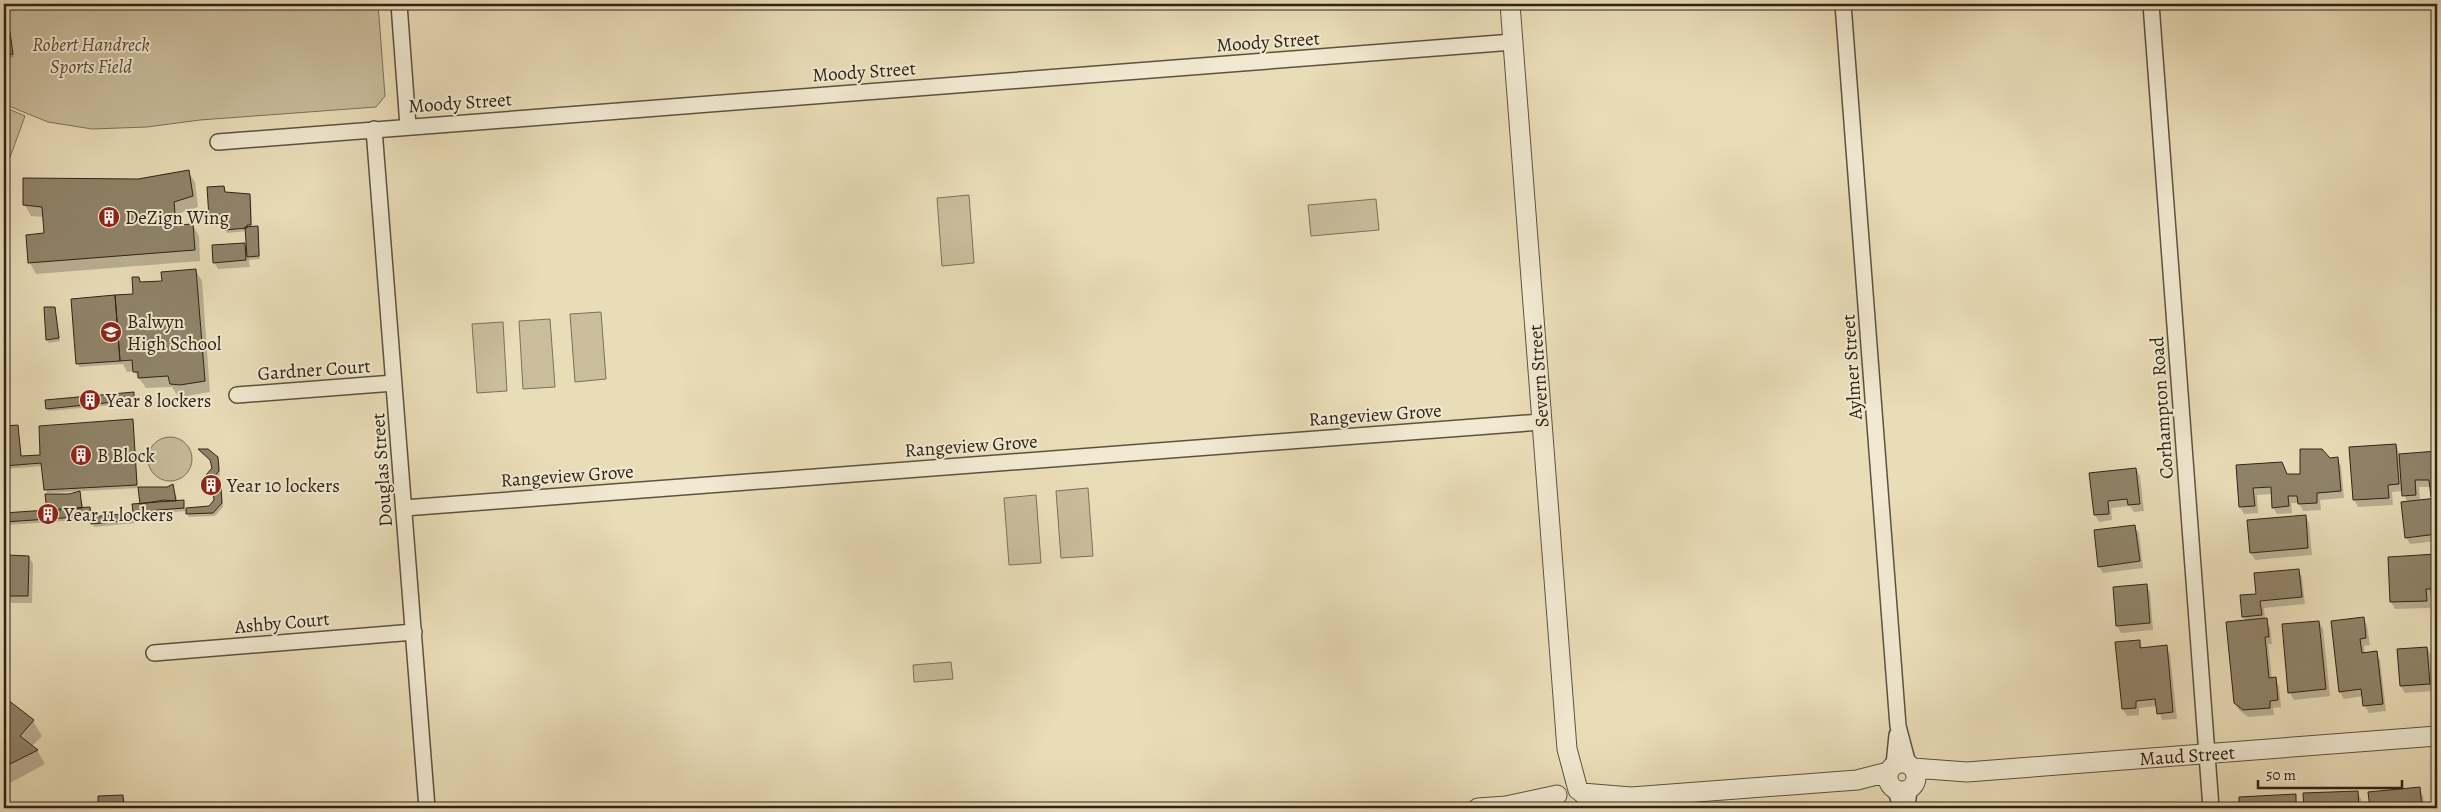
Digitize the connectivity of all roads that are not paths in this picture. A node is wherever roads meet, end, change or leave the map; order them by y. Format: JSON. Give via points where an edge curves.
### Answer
{"nodes":[{"id":1,"x":399,"y":4,"type":"edge"},
{"id":2,"x":1510,"y":4,"type":"edge"},
{"id":3,"x":1843,"y":4,"type":"edge"},
{"id":4,"x":2151,"y":4,"type":"edge"},
{"id":5,"x":1513,"y":42,"type":"junction"},
{"id":6,"x":408,"y":126,"type":"junction"},
{"id":7,"x":374,"y":129,"type":"junction"},
{"id":8,"x":218,"y":142,"type":"dead end"},
{"id":9,"x":394,"y":383,"type":"junction"},
{"id":10,"x":237,"y":395,"type":"dead end"},
{"id":11,"x":1541,"y":422,"type":"junction"},
{"id":12,"x":404,"y":508,"type":"junction"},
{"id":13,"x":414,"y":632,"type":"junction"},
{"id":14,"x":154,"y":652,"type":"dead end"},
{"id":15,"x":2437,"y":736,"type":"edge"},
{"id":16,"x":2207,"y":754,"type":"junction"},
{"id":17,"x":1901,"y":781,"type":"edge"},
{"id":18,"x":1573,"y":799,"type":"edge"},
{"id":19,"x":1514,"y":807,"type":"edge"},
{"id":20,"x":427,"y":808,"type":"edge"},
{"id":21,"x":1478,"y":808,"type":"edge"},
{"id":22,"x":1907,"y":808,"type":"edge"},
{"id":23,"x":2211,"y":808,"type":"edge"}],
"edges":[{"from":1,"to":6,"type":"street"},
{"from":2,"to":5,"type":"street","name":"Severn Street"},
{"from":3,"to":17,"type":"street","name":"Aylmer Street"},
{"from":4,"to":16,"type":"street","name":"Corhampton Road"},
{"from":5,"to":6,"type":"street","name":"Moody Street"},
{"from":5,"to":11,"type":"street","name":"Severn Street"},
{"from":6,"to":7,"type":"street","name":"Moody Street"},
{"from":7,"to":8,"type":"street","name":"Moody Street"},
{"from":7,"to":9,"type":"street","name":"Douglas Street"},
{"from":9,"to":10,"type":"street","name":"Gardner Court"},
{"from":9,"to":12,"type":"street","name":"Douglas Street"},
{"from":11,"to":12,"type":"street","name":"Rangeview Grove"},
{"from":11,"to":18,"type":"street","name":"Severn Street","via":[[1566,749]]},
{"from":12,"to":13,"type":"street","name":"Douglas Street"},
{"from":13,"to":14,"type":"street","name":"Ashby Court"},
{"from":13,"to":20,"type":"street","name":"Douglas Street"},
{"from":15,"to":16,"type":"street","name":"Maud Street"},
{"from":16,"to":17,"type":"street","name":"Maud Street","via":[[1967,772]]},
{"from":16,"to":23,"type":"street","name":"Corhampton Road"},
{"from":17,"to":18,"type":"street","name":"Maud Street","via":[[1857,780]]},
{"from":17,"to":22,"type":"street","name":"Aylmer Street"},
{"from":18,"to":19,"type":"street","name":"Maud Street"},
{"from":19,"to":21,"type":"street","name":"Maud Street"}]}
